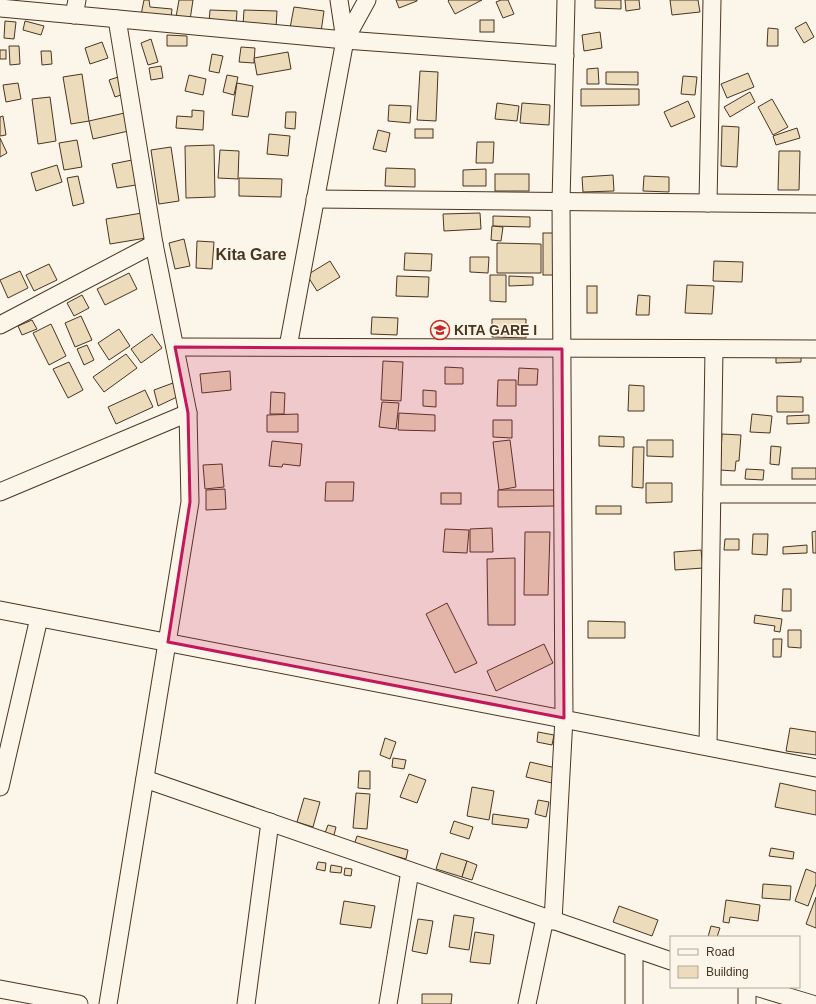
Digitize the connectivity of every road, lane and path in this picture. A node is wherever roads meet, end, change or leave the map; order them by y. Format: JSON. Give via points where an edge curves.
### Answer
{"nodes":[{"id":1,"x":339,"y":0,"type":"edge"},
{"id":2,"x":367,"y":0,"type":"edge"},
{"id":3,"x":566,"y":0,"type":"edge"},
{"id":4,"x":712,"y":0,"type":"edge"},
{"id":5,"x":75,"y":7,"type":"edge"},
{"id":6,"x":0,"y":8,"type":"edge"},
{"id":7,"x":117,"y":19,"type":"junction"},
{"id":8,"x":345,"y":40,"type":"junction"},
{"id":9,"x":565,"y":56,"type":"junction"},
{"id":10,"x":315,"y":198,"type":"junction"},
{"id":11,"x":562,"y":202,"type":"junction"},
{"id":12,"x":708,"y":203,"type":"junction"},
{"id":13,"x":816,"y":204,"type":"edge"},
{"id":14,"x":154,"y":244,"type":"junction"},
{"id":15,"x":0,"y":325,"type":"edge"},
{"id":16,"x":175,"y":347,"type":"junction"},
{"id":17,"x":288,"y":347,"type":"junction"},
{"id":18,"x":562,"y":349,"type":"junction"},
{"id":19,"x":714,"y":349,"type":"junction"},
{"id":20,"x":816,"y":350,"type":"edge"},
{"id":21,"x":188,"y":413,"type":"junction"},
{"id":22,"x":0,"y":492,"type":"edge"},
{"id":23,"x":712,"y":494,"type":"junction"},
{"id":24,"x":816,"y":494,"type":"edge"},
{"id":25,"x":0,"y":610,"type":"edge"},
{"id":26,"x":39,"y":618,"type":"junction"},
{"id":27,"x":168,"y":642,"type":"junction"},
{"id":28,"x":564,"y":718,"type":"junction"},
{"id":29,"x":708,"y":746,"type":"junction"},
{"id":30,"x":3,"y":756,"type":"edge"},
{"id":31,"x":816,"y":768,"type":"edge"},
{"id":32,"x":145,"y":779,"type":"junction"},
{"id":33,"x":0,"y":786,"type":"edge"},
{"id":34,"x":270,"y":822,"type":"junction"},
{"id":35,"x":410,"y":871,"type":"junction"},
{"id":36,"x":549,"y":919,"type":"junction"},
{"id":37,"x":634,"y":950,"type":"junction"},
{"id":38,"x":670,"y":961,"type":"edge"},
{"id":39,"x":747,"y":988,"type":"edge"},
{"id":40,"x":759,"y":988,"type":"edge"},
{"id":41,"x":0,"y":989,"type":"edge"},
{"id":42,"x":79,"y":1004,"type":"edge"},
{"id":43,"x":108,"y":1004,"type":"edge"},
{"id":44,"x":246,"y":1004,"type":"edge"},
{"id":45,"x":388,"y":1004,"type":"edge"},
{"id":46,"x":527,"y":1004,"type":"edge"},
{"id":47,"x":634,"y":1004,"type":"edge"},
{"id":48,"x":747,"y":1004,"type":"edge"},
{"id":49,"x":812,"y":1004,"type":"edge"}],
"edges":[{"from":1,"to":8,"type":"street"},
{"from":2,"to":8,"type":"street"},
{"from":3,"to":9,"type":"street"},
{"from":4,"to":12,"type":"street"},
{"from":5,"to":6,"type":"street"},
{"from":5,"to":7,"type":"street"},
{"from":7,"to":8,"type":"street"},
{"from":7,"to":14,"type":"street"},
{"from":8,"to":9,"type":"street"},
{"from":8,"to":10,"type":"street"},
{"from":9,"to":11,"type":"street"},
{"from":10,"to":11,"type":"street"},
{"from":10,"to":17,"type":"street"},
{"from":11,"to":12,"type":"street"},
{"from":11,"to":18,"type":"street"},
{"from":12,"to":13,"type":"street"},
{"from":14,"to":15,"type":"street"},
{"from":14,"to":16,"type":"street"},
{"from":16,"to":17,"type":"street"},
{"from":16,"to":21,"type":"street"},
{"from":17,"to":18,"type":"street"},
{"from":18,"to":19,"type":"street"},
{"from":18,"to":28,"type":"street"},
{"from":19,"to":20,"type":"street"},
{"from":19,"to":23,"type":"street"},
{"from":21,"to":22,"type":"street"},
{"from":21,"to":27,"type":"street","via":[[190,502]]},
{"from":23,"to":24,"type":"street"},
{"from":23,"to":29,"type":"street"},
{"from":25,"to":26,"type":"street"},
{"from":26,"to":27,"type":"street"},
{"from":26,"to":30,"type":"street"},
{"from":27,"to":28,"type":"street"},
{"from":27,"to":32,"type":"street"},
{"from":28,"to":29,"type":"street"},
{"from":28,"to":36,"type":"street"},
{"from":29,"to":31,"type":"street"},
{"from":30,"to":33,"type":"street"},
{"from":32,"to":34,"type":"street"},
{"from":32,"to":43,"type":"street"},
{"from":34,"to":35,"type":"street"},
{"from":34,"to":44,"type":"street"},
{"from":35,"to":36,"type":"street"},
{"from":35,"to":45,"type":"street"},
{"from":36,"to":37,"type":"street"},
{"from":36,"to":46,"type":"street"},
{"from":37,"to":38,"type":"street"},
{"from":37,"to":47,"type":"street"},
{"from":39,"to":48,"type":"street"},
{"from":40,"to":49,"type":"street"},
{"from":41,"to":42,"type":"street"}]}
